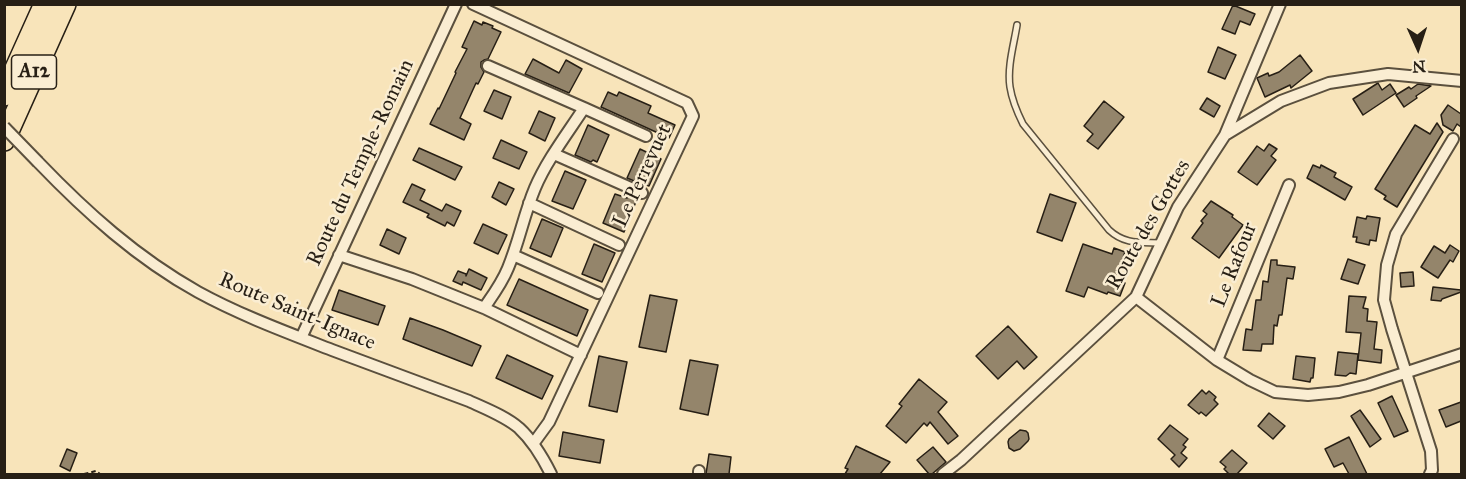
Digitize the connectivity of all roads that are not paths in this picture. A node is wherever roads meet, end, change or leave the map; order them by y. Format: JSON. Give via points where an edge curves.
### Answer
{"nodes":[{"id":1,"x":45,"y":4,"type":"edge"},
{"id":2,"x":65,"y":4,"type":"edge"},
{"id":3,"x":456,"y":4,"type":"edge"},
{"id":4,"x":473,"y":4,"type":"edge"},
{"id":5,"x":1280,"y":4,"type":"edge"},
{"id":6,"x":1017,"y":24,"type":"dead end"},
{"id":7,"x":488,"y":66,"type":"dead end"},
{"id":8,"x":1461,"y":81,"type":"edge"},
{"id":9,"x":4,"y":95,"type":"edge"},
{"id":10,"x":584,"y":108,"type":"junction"},
{"id":11,"x":4,"y":127,"type":"edge"},
{"id":12,"x":1225,"y":135,"type":"junction"},
{"id":13,"x":646,"y":136,"type":"dead end"},
{"id":14,"x":1453,"y":139,"type":"dead end"},
{"id":15,"x":4,"y":141,"type":"edge"},
{"id":16,"x":554,"y":154,"type":"junction"},
{"id":17,"x":1289,"y":185,"type":"dead end"},
{"id":18,"x":642,"y":193,"type":"dead end"},
{"id":19,"x":529,"y":203,"type":"junction"},
{"id":20,"x":1161,"y":243,"type":"junction"},
{"id":21,"x":619,"y":245,"type":"dead end"},
{"id":22,"x":339,"y":255,"type":"junction"},
{"id":23,"x":513,"y":255,"type":"junction"},
{"id":24,"x":598,"y":293,"type":"dead end"},
{"id":25,"x":1136,"y":297,"type":"junction"},
{"id":26,"x":484,"y":308,"type":"junction"},
{"id":27,"x":301,"y":338,"type":"junction"},
{"id":28,"x":1461,"y":354,"type":"edge"},
{"id":29,"x":581,"y":355,"type":"junction"},
{"id":30,"x":1217,"y":360,"type":"junction"},
{"id":31,"x":1406,"y":373,"type":"junction"},
{"id":32,"x":533,"y":444,"type":"junction"},
{"id":33,"x":551,"y":474,"type":"edge"},
{"id":34,"x":943,"y":474,"type":"edge"},
{"id":35,"x":1430,"y":474,"type":"edge"}],
"edges":[{"from":1,"to":9,"type":"highway","number":"A12"},
{"from":2,"to":15,"type":"highway","number":"A12"},
{"from":3,"to":22,"type":"street","name":"Route du Temple-Romain"},
{"from":4,"to":29,"type":"street","name":"Le Perrevuet","via":[[687,102],[693,116]]},
{"from":5,"to":12,"type":"street"},
{"from":6,"to":20,"type":"lane","via":[[1010,86],[1023,124],[1118,238]]},
{"from":7,"to":10,"type":"street"},
{"from":8,"to":12,"type":"street","name":"Route des Gottes","via":[[1388,74],[1329,83],[1281,101]]},
{"from":10,"to":13,"type":"street"},
{"from":10,"to":16,"type":"street"},
{"from":11,"to":27,"type":"street","name":"Route Saint-Ignace","bridge":true,"via":[[90,214],[141,255],[197,291]]},
{"from":12,"to":20,"type":"street","name":"Route des Gottes","via":[[1178,207]]},
{"from":14,"to":31,"type":"street","via":[[1396,234],[1387,265],[1384,300]]},
{"from":16,"to":18,"type":"street"},
{"from":16,"to":19,"type":"street"},
{"from":17,"to":30,"type":"street","name":"Le Rafour"},
{"from":19,"to":21,"type":"street"},
{"from":19,"to":23,"type":"street"},
{"from":20,"to":25,"type":"street","name":"Route des Gottes"},
{"from":22,"to":26,"type":"street"},
{"from":22,"to":27,"type":"street","name":"Route du Temple-Romain"},
{"from":23,"to":24,"type":"street"},
{"from":23,"to":26,"type":"street","via":[[499,287]]},
{"from":25,"to":30,"type":"street"},
{"from":25,"to":34,"type":"street","name":"Route des Gottes"},
{"from":26,"to":29,"type":"street"},
{"from":27,"to":32,"type":"street","name":"Route Saint-Ignace","via":[[469,401],[519,428]]},
{"from":28,"to":31,"type":"street"},
{"from":29,"to":32,"type":"street","name":"Le Perrevuet","via":[[549,422]]},
{"from":30,"to":31,"type":"street","via":[[1275,392],[1308,395],[1339,392]]},
{"from":31,"to":35,"type":"street","via":[[1431,451]]},
{"from":32,"to":33,"type":"street","name":"Route Saint-Ignace"}]}
